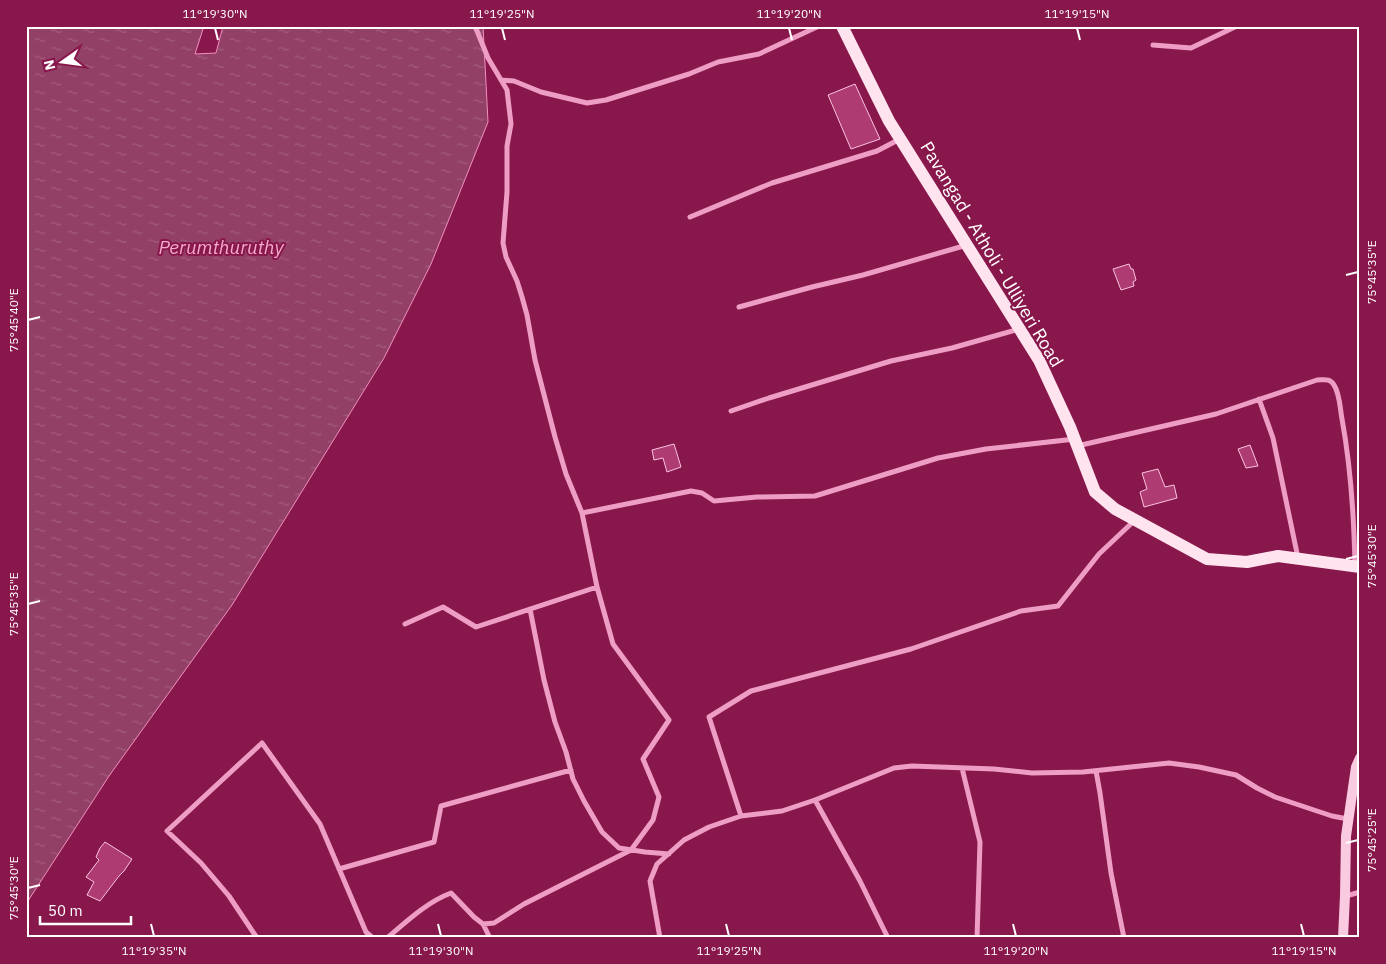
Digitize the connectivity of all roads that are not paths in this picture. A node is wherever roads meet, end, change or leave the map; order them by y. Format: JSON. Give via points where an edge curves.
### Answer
{"nodes":[{"id":1,"x":475,"y":26,"type":"edge"},
{"id":2,"x":819,"y":26,"type":"edge"},
{"id":3,"x":842,"y":26,"type":"edge"},
{"id":4,"x":1237,"y":26,"type":"edge"},
{"id":5,"x":1153,"y":45,"type":"dead end"},
{"id":6,"x":501,"y":80,"type":"junction"},
{"id":7,"x":901,"y":139,"type":"junction"},
{"id":8,"x":690,"y":217,"type":"dead end"},
{"id":9,"x":968,"y":245,"type":"junction"},
{"id":10,"x":739,"y":307,"type":"dead end"},
{"id":11,"x":1020,"y":329,"type":"junction"},
{"id":12,"x":1259,"y":399,"type":"junction"},
{"id":13,"x":730,"y":411,"type":"dead end"},
{"id":14,"x":1076,"y":442,"type":"junction"},
{"id":15,"x":582,"y":513,"type":"junction"},
{"id":16,"x":1135,"y":520,"type":"junction"},
{"id":17,"x":1298,"y":558,"type":"junction"},
{"id":18,"x":1358,"y":567,"type":"edge"},
{"id":19,"x":597,"y":587,"type":"junction"},
{"id":20,"x":530,"y":608,"type":"junction"},
{"id":21,"x":405,"y":624,"type":"dead end"},
{"id":22,"x":1360,"y":758,"type":"edge"},
{"id":23,"x":962,"y":768,"type":"junction"},
{"id":24,"x":571,"y":770,"type":"junction"},
{"id":25,"x":1096,"y":771,"type":"junction"},
{"id":26,"x":815,"y":800,"type":"junction"},
{"id":27,"x":741,"y":816,"type":"junction"},
{"id":28,"x":1348,"y":819,"type":"junction"},
{"id":29,"x":630,"y":850,"type":"junction"},
{"id":30,"x":669,"y":854,"type":"junction"},
{"id":31,"x":339,"y":869,"type":"junction"},
{"id":32,"x":1360,"y":892,"type":"edge"},
{"id":33,"x":1345,"y":896,"type":"junction"},
{"id":34,"x":483,"y":924,"type":"junction"},
{"id":35,"x":257,"y":938,"type":"edge"},
{"id":36,"x":373,"y":938,"type":"edge"},
{"id":37,"x":387,"y":938,"type":"edge"},
{"id":38,"x":490,"y":938,"type":"edge"},
{"id":39,"x":660,"y":938,"type":"edge"},
{"id":40,"x":888,"y":938,"type":"edge"},
{"id":41,"x":977,"y":938,"type":"edge"},
{"id":42,"x":1124,"y":938,"type":"edge"},
{"id":43,"x":1343,"y":938,"type":"edge"}],
"edges":[{"from":1,"to":6,"type":"street"},
{"from":2,"to":6,"type":"street","via":[[759,54],[718,62],[606,100],[587,103]]},
{"from":3,"to":7,"type":"main road","name":"Pavangad - Atholi - Ulliyeri Road"},
{"from":4,"to":5,"type":"street","via":[[1191,48]]},
{"from":6,"to":15,"type":"street","via":[[507,90],[511,124],[507,146],[503,243],[522,297],[566,474]]},
{"from":7,"to":8,"type":"street","via":[[877,151],[772,183]]},
{"from":7,"to":9,"type":"main road","name":"Pavangad - Atholi - Ulliyeri Road"},
{"from":9,"to":10,"type":"street"},
{"from":9,"to":11,"type":"main road","name":"Pavangad - Atholi - Ulliyeri Road"},
{"from":11,"to":13,"type":"street","via":[[891,361]]},
{"from":11,"to":14,"type":"main road","name":"Pavangad - Atholi - Ulliyeri Road","via":[[1039,360]]},
{"from":12,"to":14,"type":"street","via":[[1194,420]]},
{"from":12,"to":17,"type":"street","via":[[1273,438]]},
{"from":12,"to":18,"type":"street","via":[[1317,380],[1328,380],[1334,384],[1345,436]]},
{"from":14,"to":15,"type":"street","via":[[986,449],[938,458],[814,496],[714,501],[702,493],[691,491]]},
{"from":14,"to":16,"type":"main road","name":"Pavangad - Atholi - Ulliyeri Road","via":[[1095,492]]},
{"from":15,"to":19,"type":"street"},
{"from":16,"to":17,"type":"main road","name":"Pavangad - Atholi - Ulliyeri Road","via":[[1206,559],[1246,562],[1278,556]]},
{"from":16,"to":27,"type":"street","via":[[1099,554],[1058,606],[1021,611],[910,649],[751,691],[709,717]]},
{"from":17,"to":18,"type":"main road","name":"Pavangad - Atholi - Ulliyeri Road"},
{"from":19,"to":20,"type":"street"},
{"from":19,"to":29,"type":"street","via":[[613,644],[669,720],[643,758],[660,797],[653,820]]},
{"from":20,"to":21,"type":"street","via":[[476,627],[443,607]]},
{"from":20,"to":24,"type":"street","via":[[544,680]]},
{"from":22,"to":28,"type":"street"},
{"from":23,"to":25,"type":"street"},
{"from":23,"to":26,"type":"street","via":[[894,768]]},
{"from":23,"to":41,"type":"street","via":[[980,842]]},
{"from":24,"to":29,"type":"street","via":[[602,832],[619,848]]},
{"from":24,"to":31,"type":"street","via":[[441,806],[434,842]]},
{"from":25,"to":28,"type":"street","via":[[1169,763],[1199,767],[1236,776],[1275,797]]},
{"from":25,"to":42,"type":"street","via":[[1110,872]]},
{"from":26,"to":27,"type":"street","via":[[782,811]]},
{"from":26,"to":40,"type":"street"},
{"from":27,"to":30,"type":"street","via":[[684,840]]},
{"from":28,"to":33,"type":"street"},
{"from":29,"to":30,"type":"street"},
{"from":29,"to":34,"type":"street","via":[[524,904],[494,923]]},
{"from":30,"to":39,"type":"street","via":[[657,864],[650,881]]},
{"from":31,"to":35,"type":"street","via":[[320,824],[262,743],[167,831],[201,863]]},
{"from":31,"to":36,"type":"street","via":[[366,932]]},
{"from":32,"to":33,"type":"street"},
{"from":33,"to":43,"type":"street"},
{"from":34,"to":37,"type":"street","via":[[451,893],[426,906]]},
{"from":34,"to":38,"type":"street"}]}
